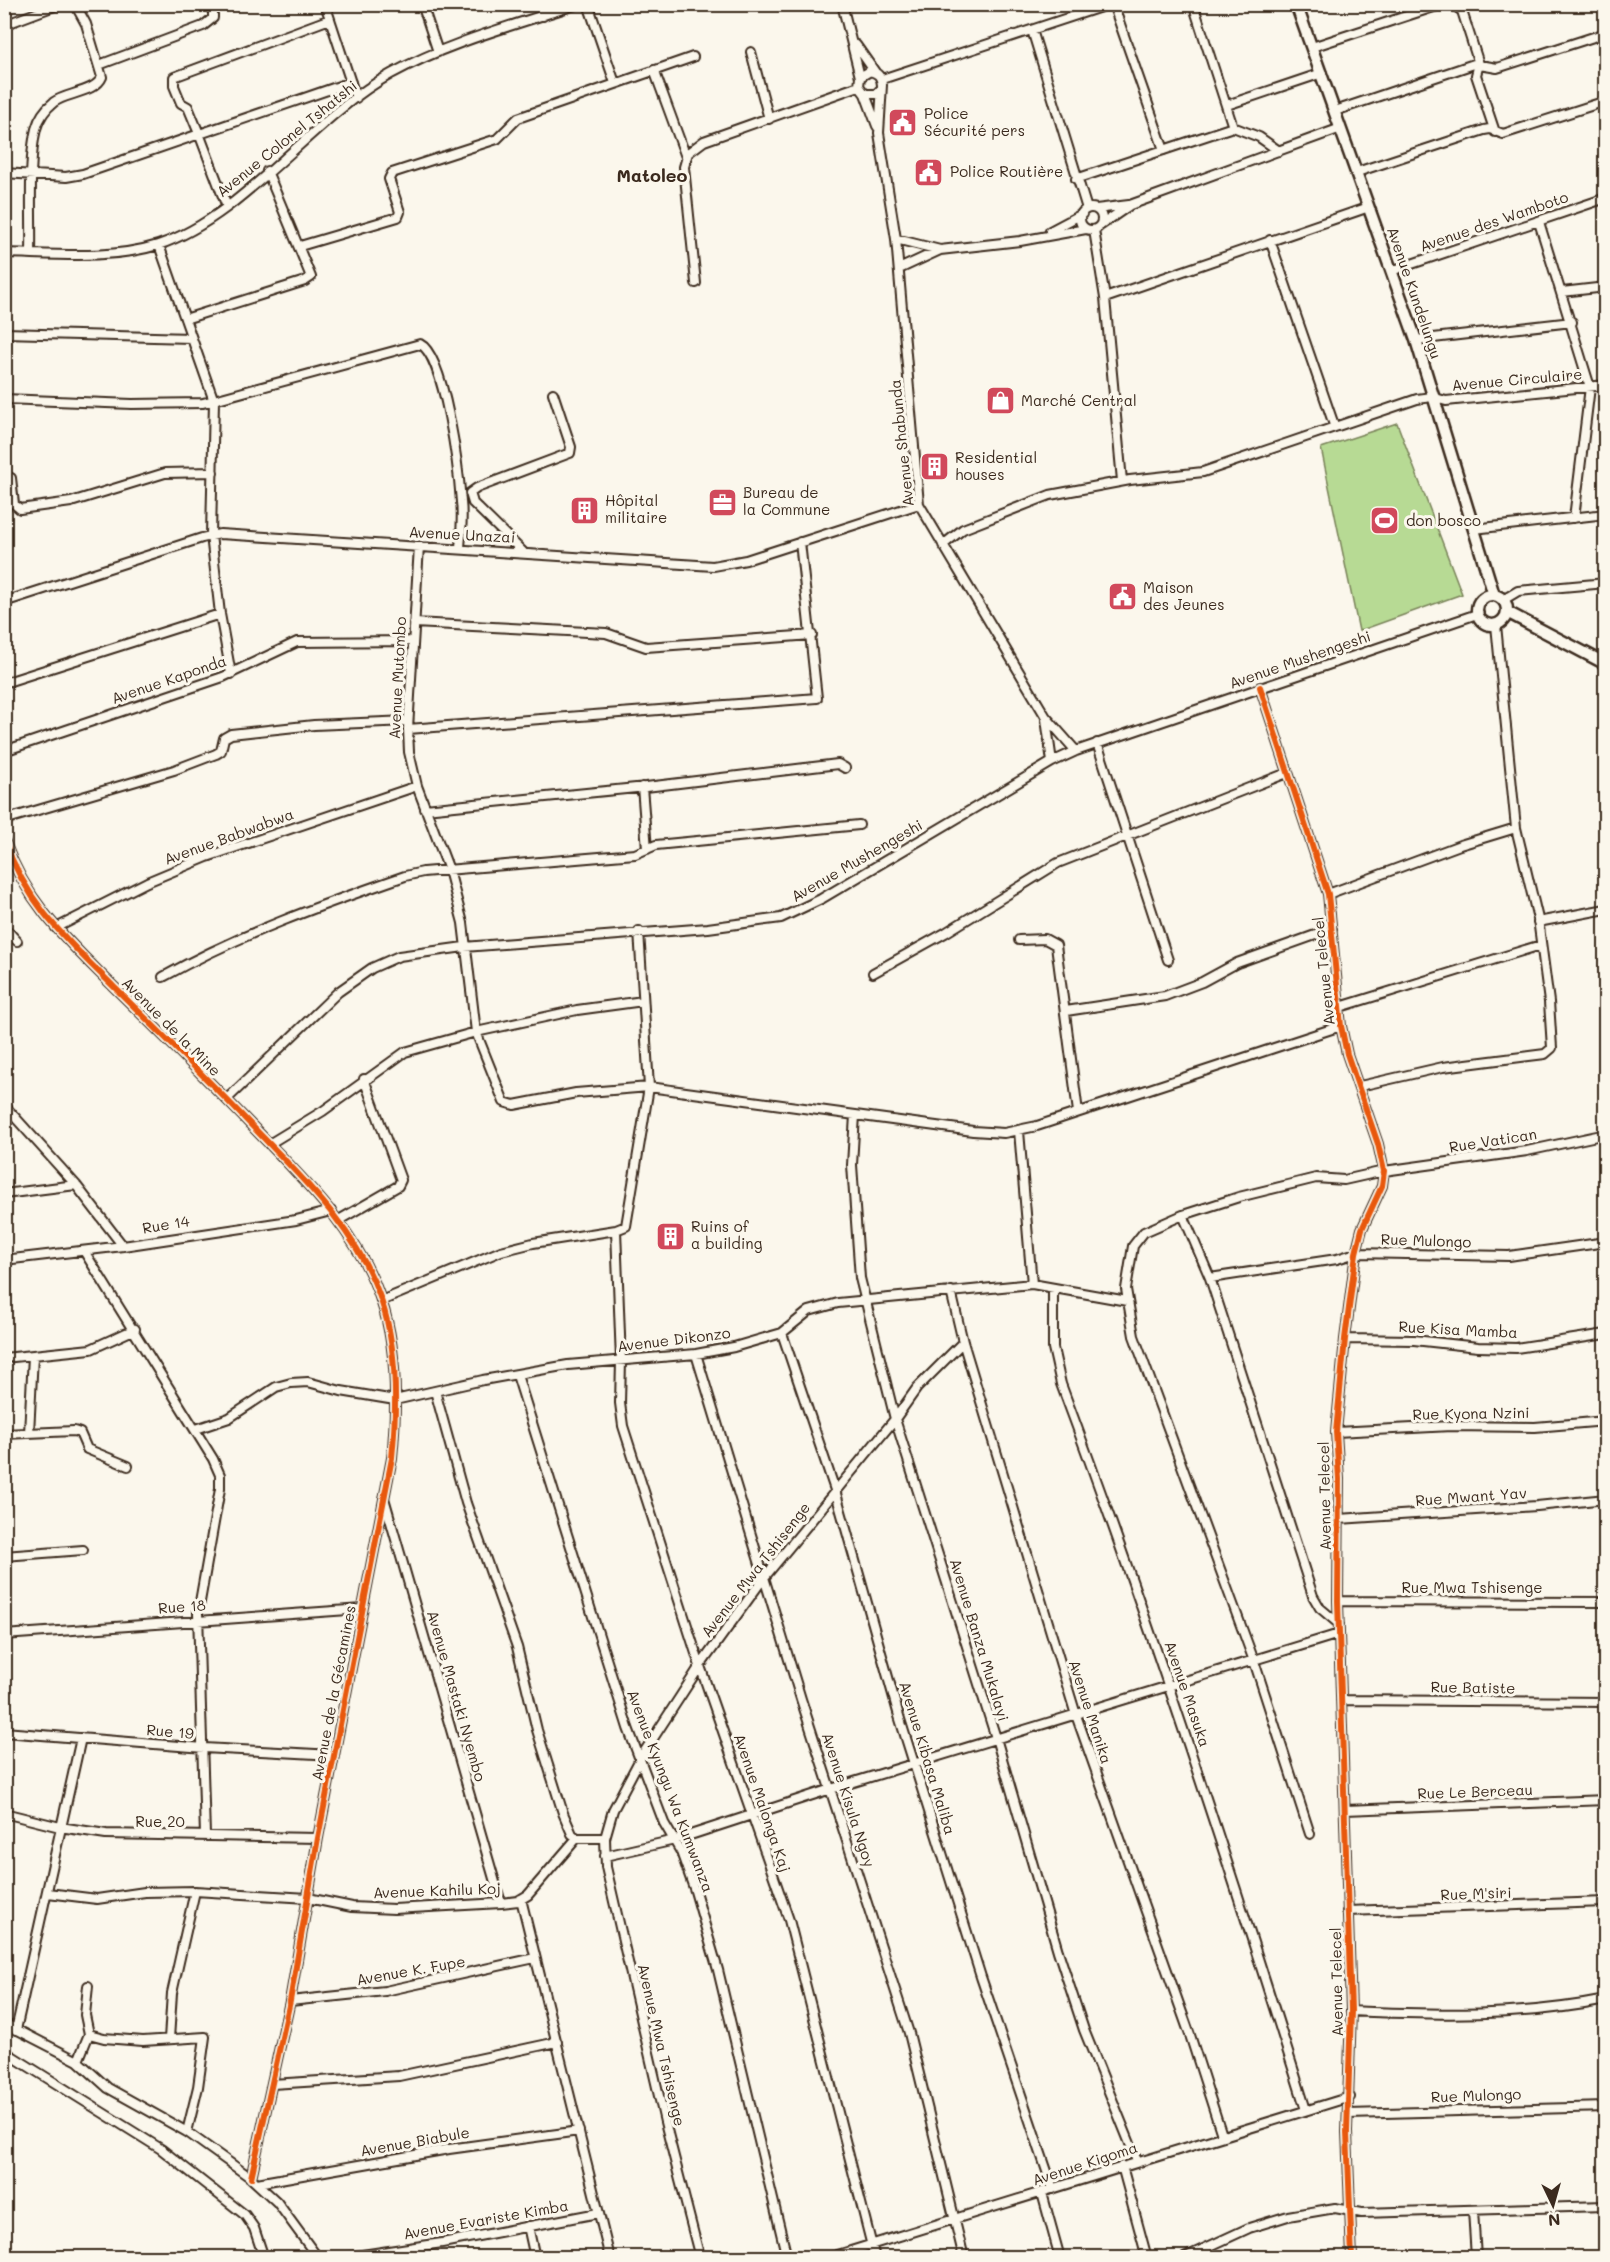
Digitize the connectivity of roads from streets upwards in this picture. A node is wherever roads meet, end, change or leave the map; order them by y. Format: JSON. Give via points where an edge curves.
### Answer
{"nodes":[{"id":1,"x":60,"y":4,"type":"edge"},
{"id":2,"x":75,"y":4,"type":"edge"},
{"id":3,"x":213,"y":4,"type":"edge"},
{"id":4,"x":325,"y":4,"type":"edge"},
{"id":5,"x":422,"y":4,"type":"edge"},
{"id":6,"x":539,"y":4,"type":"edge"},
{"id":7,"x":578,"y":4,"type":"edge"},
{"id":8,"x":588,"y":4,"type":"edge"},
{"id":9,"x":853,"y":4,"type":"edge"},
{"id":10,"x":1111,"y":4,"type":"edge"},
{"id":11,"x":1193,"y":4,"type":"edge"},
{"id":12,"x":1296,"y":4,"type":"edge"},
{"id":13,"x":1443,"y":4,"type":"edge"},
{"id":14,"x":1473,"y":4,"type":"edge"},
{"id":15,"x":842,"y":6,"type":"edge"},
{"id":16,"x":1455,"y":6,"type":"edge"},
{"id":17,"x":543,"y":16,"type":"junction"},
{"id":18,"x":330,"y":19,"type":"junction"},
{"id":19,"x":4,"y":25,"type":"edge"},
{"id":20,"x":1032,"y":30,"type":"junction"},
{"id":21,"x":1605,"y":33,"type":"edge"},
{"id":22,"x":853,"y":41,"type":"junction"},
{"id":23,"x":1312,"y":47,"type":"junction"},
{"id":24,"x":438,"y":52,"type":"junction"},
{"id":25,"x":751,"y":52,"type":"dead end"},
{"id":26,"x":693,"y":57,"type":"dead end"},
{"id":27,"x":1479,"y":63,"type":"junction"},
{"id":28,"x":99,"y":65,"type":"junction"},
{"id":29,"x":654,"y":70,"type":"junction"},
{"id":30,"x":875,"y":72,"type":"junction"},
{"id":31,"x":1322,"y":73,"type":"junction"},
{"id":32,"x":882,"y":79,"type":"junction"},
{"id":33,"x":860,"y":81,"type":"junction"},
{"id":34,"x":351,"y":82,"type":"junction"},
{"id":35,"x":615,"y":83,"type":"junction"},
{"id":36,"x":880,"y":90,"type":"junction"},
{"id":37,"x":865,"y":94,"type":"junction"},
{"id":38,"x":356,"y":98,"type":"junction"},
{"id":39,"x":1605,"y":101,"type":"edge"},
{"id":40,"x":1227,"y":105,"type":"junction"},
{"id":41,"x":1335,"y":111,"type":"junction"},
{"id":42,"x":770,"y":119,"type":"junction"},
{"id":43,"x":1233,"y":127,"type":"junction"},
{"id":44,"x":1341,"y":128,"type":"junction"},
{"id":45,"x":1495,"y":132,"type":"junction"},
{"id":46,"x":879,"y":133,"type":"junction"},
{"id":47,"x":200,"y":136,"type":"junction"},
{"id":48,"x":1164,"y":150,"type":"junction"},
{"id":49,"x":1280,"y":151,"type":"junction"},
{"id":50,"x":686,"y":157,"type":"junction"},
{"id":51,"x":267,"y":171,"type":"junction"},
{"id":52,"x":1357,"y":171,"type":"junction"},
{"id":53,"x":4,"y":173,"type":"edge"},
{"id":54,"x":33,"y":175,"type":"junction"},
{"id":55,"x":1076,"y":179,"type":"junction"},
{"id":56,"x":1605,"y":198,"type":"edge"},
{"id":57,"x":1130,"y":205,"type":"junction"},
{"id":58,"x":227,"y":207,"type":"junction"},
{"id":59,"x":1370,"y":207,"type":"junction"},
{"id":60,"x":1088,"y":210,"type":"junction"},
{"id":61,"x":1539,"y":222,"type":"junction"},
{"id":62,"x":1094,"y":228,"type":"junction"},
{"id":63,"x":1043,"y":235,"type":"junction"},
{"id":64,"x":896,"y":239,"type":"junction"},
{"id":65,"x":1270,"y":240,"type":"junction"},
{"id":66,"x":159,"y":245,"type":"junction"},
{"id":67,"x":300,"y":246,"type":"junction"},
{"id":68,"x":940,"y":250,"type":"junction"},
{"id":69,"x":4,"y":253,"type":"edge"},
{"id":70,"x":31,"y":254,"type":"junction"},
{"id":71,"x":899,"y":269,"type":"junction"},
{"id":72,"x":1391,"y":271,"type":"junction"},
{"id":73,"x":696,"y":283,"type":"dead end"},
{"id":74,"x":1605,"y":287,"type":"edge"},
{"id":75,"x":1562,"y":292,"type":"junction"},
{"id":76,"x":1105,"y":298,"type":"junction"},
{"id":77,"x":184,"y":319,"type":"junction"},
{"id":78,"x":1572,"y":322,"type":"junction"},
{"id":79,"x":4,"y":333,"type":"edge"},
{"id":80,"x":191,"y":338,"type":"junction"},
{"id":81,"x":1416,"y":340,"type":"junction"},
{"id":82,"x":1605,"y":385,"type":"edge"},
{"id":83,"x":1590,"y":387,"type":"junction"},
{"id":84,"x":553,"y":393,"type":"dead end"},
{"id":85,"x":1432,"y":397,"type":"junction"},
{"id":86,"x":4,"y":399,"type":"edge"},
{"id":87,"x":214,"y":401,"type":"junction"},
{"id":88,"x":1334,"y":425,"type":"junction"},
{"id":89,"x":213,"y":472,"type":"junction"},
{"id":90,"x":4,"y":475,"type":"edge"},
{"id":91,"x":1122,"y":481,"type":"junction"},
{"id":92,"x":920,"y":504,"type":"junction"},
{"id":93,"x":1605,"y":514,"type":"edge"},
{"id":94,"x":1574,"y":518,"type":"junction"},
{"id":95,"x":1474,"y":529,"type":"junction"},
{"id":96,"x":211,"y":535,"type":"junction"},
{"id":97,"x":800,"y":543,"type":"junction"},
{"id":98,"x":944,"y":545,"type":"junction"},
{"id":99,"x":419,"y":546,"type":"junction"},
{"id":100,"x":460,"y":548,"type":"junction"},
{"id":101,"x":523,"y":552,"type":"junction"},
{"id":102,"x":1605,"y":583,"type":"edge"},
{"id":103,"x":1499,"y":597,"type":"junction"},
{"id":104,"x":4,"y":602,"type":"edge"},
{"id":105,"x":1507,"y":612,"type":"junction"},
{"id":106,"x":220,"y":614,"type":"junction"},
{"id":107,"x":1477,"y":614,"type":"junction"},
{"id":108,"x":414,"y":623,"type":"junction"},
{"id":109,"x":1496,"y":625,"type":"junction"},
{"id":110,"x":812,"y":635,"type":"junction"},
{"id":111,"x":413,"y":641,"type":"junction"},
{"id":112,"x":1605,"y":664,"type":"edge"},
{"id":113,"x":231,"y":674,"type":"junction"},
{"id":114,"x":4,"y":683,"type":"edge"},
{"id":115,"x":1260,"y":687,"type":"junction"},
{"id":116,"x":1046,"y":717,"type":"junction"},
{"id":117,"x":408,"y":725,"type":"junction"},
{"id":118,"x":1097,"y":743,"type":"junction"},
{"id":119,"x":4,"y":751,"type":"edge"},
{"id":120,"x":1076,"y":751,"type":"junction"},
{"id":121,"x":1052,"y":762,"type":"junction"},
{"id":122,"x":845,"y":768,"type":"dead end"},
{"id":123,"x":1287,"y":773,"type":"junction"},
{"id":124,"x":417,"y":786,"type":"junction"},
{"id":125,"x":642,"y":787,"type":"junction"},
{"id":126,"x":425,"y":809,"type":"junction"},
{"id":127,"x":4,"y":820,"type":"edge"},
{"id":128,"x":859,"y":825,"type":"dead end"},
{"id":129,"x":1516,"y":828,"type":"junction"},
{"id":130,"x":1129,"y":834,"type":"junction"},
{"id":131,"x":4,"y":840,"type":"edge"},
{"id":132,"x":648,"y":849,"type":"junction"},
{"id":133,"x":449,"y":870,"type":"junction"},
{"id":134,"x":1328,"y":894,"type":"junction"},
{"id":135,"x":1605,"y":909,"type":"edge"},
{"id":136,"x":1538,"y":922,"type":"junction"},
{"id":137,"x":4,"y":927,"type":"edge"},
{"id":138,"x":56,"y":928,"type":"junction"},
{"id":139,"x":1332,"y":929,"type":"junction"},
{"id":140,"x":639,"y":931,"type":"junction"},
{"id":141,"x":1019,"y":940,"type":"dead end"},
{"id":142,"x":17,"y":941,"type":"dead end"},
{"id":143,"x":1541,"y":945,"type":"junction"},
{"id":144,"x":464,"y":947,"type":"junction"},
{"id":145,"x":1168,"y":960,"type":"dead end"},
{"id":146,"x":873,"y":973,"type":"dead end"},
{"id":147,"x":163,"y":977,"type":"dead end"},
{"id":148,"x":643,"y":1001,"type":"junction"},
{"id":149,"x":1340,"y":1007,"type":"junction"},
{"id":150,"x":1066,"y":1011,"type":"junction"},
{"id":151,"x":1341,"y":1026,"type":"junction"},
{"id":152,"x":476,"y":1032,"type":"junction"},
{"id":153,"x":364,"y":1079,"type":"junction"},
{"id":154,"x":1360,"y":1086,"type":"junction"},
{"id":155,"x":650,"y":1088,"type":"junction"},
{"id":156,"x":226,"y":1099,"type":"junction"},
{"id":157,"x":4,"y":1106,"type":"edge"},
{"id":158,"x":1078,"y":1112,"type":"junction"},
{"id":159,"x":855,"y":1115,"type":"junction"},
{"id":160,"x":1019,"y":1131,"type":"junction"},
{"id":161,"x":1605,"y":1134,"type":"edge"},
{"id":162,"x":269,"y":1144,"type":"junction"},
{"id":163,"x":1384,"y":1171,"type":"junction"},
{"id":164,"x":76,"y":1185,"type":"junction"},
{"id":165,"x":4,"y":1194,"type":"edge"},
{"id":166,"x":331,"y":1211,"type":"junction"},
{"id":167,"x":1183,"y":1215,"type":"junction"},
{"id":168,"x":339,"y":1220,"type":"junction"},
{"id":169,"x":616,"y":1230,"type":"junction"},
{"id":170,"x":1605,"y":1242,"type":"edge"},
{"id":171,"x":123,"y":1246,"type":"junction"},
{"id":172,"x":84,"y":1251,"type":"junction"},
{"id":173,"x":1356,"y":1253,"type":"junction"},
{"id":174,"x":4,"y":1260,"type":"edge"},
{"id":175,"x":1210,"y":1278,"type":"junction"},
{"id":176,"x":1032,"y":1284,"type":"junction"},
{"id":177,"x":1053,"y":1288,"type":"junction"},
{"id":178,"x":951,"y":1291,"type":"junction"},
{"id":179,"x":864,"y":1300,"type":"junction"},
{"id":180,"x":381,"y":1301,"type":"junction"},
{"id":181,"x":1127,"y":1301,"type":"junction"},
{"id":182,"x":135,"y":1329,"type":"junction"},
{"id":183,"x":782,"y":1333,"type":"junction"},
{"id":184,"x":1605,"y":1334,"type":"edge"},
{"id":185,"x":1345,"y":1339,"type":"junction"},
{"id":186,"x":963,"y":1342,"type":"junction"},
{"id":187,"x":696,"y":1354,"type":"junction"},
{"id":188,"x":33,"y":1356,"type":"junction"},
{"id":189,"x":4,"y":1358,"type":"edge"},
{"id":190,"x":621,"y":1361,"type":"junction"},
{"id":191,"x":517,"y":1374,"type":"junction"},
{"id":192,"x":435,"y":1391,"type":"junction"},
{"id":193,"x":395,"y":1400,"type":"junction"},
{"id":194,"x":895,"y":1419,"type":"junction"},
{"id":195,"x":1605,"y":1421,"type":"edge"},
{"id":196,"x":196,"y":1429,"type":"junction"},
{"id":197,"x":29,"y":1432,"type":"junction"},
{"id":198,"x":1336,"y":1432,"type":"junction"},
{"id":199,"x":4,"y":1434,"type":"edge"},
{"id":200,"x":128,"y":1466,"type":"dead end"},
{"id":201,"x":835,"y":1490,"type":"junction"},
{"id":202,"x":384,"y":1496,"type":"junction"},
{"id":203,"x":1605,"y":1499,"type":"edge"},
{"id":204,"x":1339,"y":1519,"type":"junction"},
{"id":205,"x":83,"y":1550,"type":"dead end"},
{"id":206,"x":4,"y":1556,"type":"edge"},
{"id":207,"x":764,"y":1579,"type":"junction"},
{"id":208,"x":1338,"y":1602,"type":"junction"},
{"id":209,"x":1605,"y":1602,"type":"edge"},
{"id":210,"x":362,"y":1609,"type":"junction"},
{"id":211,"x":198,"y":1620,"type":"junction"},
{"id":212,"x":1339,"y":1624,"type":"junction"},
{"id":213,"x":1339,"y":1634,"type":"junction"},
{"id":214,"x":4,"y":1635,"type":"edge"},
{"id":215,"x":1254,"y":1661,"type":"junction"},
{"id":216,"x":700,"y":1666,"type":"junction"},
{"id":217,"x":1171,"y":1688,"type":"junction"},
{"id":218,"x":1341,"y":1700,"type":"junction"},
{"id":219,"x":1605,"y":1702,"type":"edge"},
{"id":220,"x":1076,"y":1715,"type":"junction"},
{"id":221,"x":4,"y":1731,"type":"edge"},
{"id":222,"x":81,"y":1738,"type":"junction"},
{"id":223,"x":996,"y":1738,"type":"junction"},
{"id":224,"x":204,"y":1748,"type":"junction"},
{"id":225,"x":334,"y":1755,"type":"junction"},
{"id":226,"x":641,"y":1757,"type":"junction"},
{"id":227,"x":914,"y":1764,"type":"junction"},
{"id":228,"x":831,"y":1789,"type":"junction"},
{"id":229,"x":1605,"y":1800,"type":"edge"},
{"id":230,"x":1345,"y":1810,"type":"junction"},
{"id":231,"x":4,"y":1813,"type":"edge"},
{"id":232,"x":752,"y":1815,"type":"junction"},
{"id":233,"x":60,"y":1827,"type":"junction"},
{"id":234,"x":1310,"y":1834,"type":"dead end"},
{"id":235,"x":206,"y":1835,"type":"junction"},
{"id":236,"x":318,"y":1838,"type":"junction"},
{"id":237,"x":577,"y":1838,"type":"junction"},
{"id":238,"x":605,"y":1838,"type":"junction"},
{"id":239,"x":675,"y":1840,"type":"junction"},
{"id":240,"x":605,"y":1856,"type":"junction"},
{"id":241,"x":195,"y":1891,"type":"junction"},
{"id":242,"x":48,"y":1893,"type":"junction"},
{"id":243,"x":308,"y":1898,"type":"junction"},
{"id":244,"x":521,"y":1899,"type":"junction"},
{"id":245,"x":1605,"y":1902,"type":"edge"},
{"id":246,"x":501,"y":1903,"type":"junction"},
{"id":247,"x":1347,"y":1911,"type":"junction"},
{"id":248,"x":535,"y":1958,"type":"junction"},
{"id":249,"x":88,"y":1986,"type":"dead end"},
{"id":250,"x":1605,"y":2000,"type":"edge"},
{"id":251,"x":290,"y":2001,"type":"junction"},
{"id":252,"x":1351,"y":2011,"type":"junction"},
{"id":253,"x":4,"y":2023,"type":"edge"},
{"id":254,"x":16,"y":2030,"type":"junction"},
{"id":255,"x":89,"y":2034,"type":"junction"},
{"id":256,"x":169,"y":2039,"type":"junction"},
{"id":257,"x":557,"y":2042,"type":"junction"},
{"id":258,"x":4,"y":2051,"type":"edge"},
{"id":259,"x":78,"y":2061,"type":"junction"},
{"id":260,"x":272,"y":2085,"type":"junction"},
{"id":261,"x":1350,"y":2097,"type":"junction"},
{"id":262,"x":1605,"y":2107,"type":"edge"},
{"id":263,"x":1306,"y":2110,"type":"junction"},
{"id":264,"x":1348,"y":2114,"type":"junction"},
{"id":265,"x":579,"y":2131,"type":"junction"},
{"id":266,"x":187,"y":2132,"type":"junction"},
{"id":267,"x":1221,"y":2135,"type":"junction"},
{"id":268,"x":1137,"y":2161,"type":"junction"},
{"id":269,"x":1122,"y":2166,"type":"junction"},
{"id":270,"x":254,"y":2181,"type":"junction"},
{"id":271,"x":1053,"y":2189,"type":"junction"},
{"id":272,"x":1042,"y":2193,"type":"junction"},
{"id":273,"x":1605,"y":2206,"type":"edge"},
{"id":274,"x":1473,"y":2210,"type":"junction"},
{"id":275,"x":1350,"y":2211,"type":"junction"},
{"id":276,"x":598,"y":2213,"type":"junction"},
{"id":277,"x":953,"y":2219,"type":"junction"},
{"id":278,"x":528,"y":2226,"type":"junction"},
{"id":279,"x":872,"y":2244,"type":"junction"},
{"id":280,"x":264,"y":2258,"type":"edge"},
{"id":281,"x":318,"y":2258,"type":"edge"},
{"id":282,"x":342,"y":2258,"type":"edge"},
{"id":283,"x":535,"y":2258,"type":"edge"},
{"id":284,"x":610,"y":2258,"type":"edge"},
{"id":285,"x":699,"y":2258,"type":"edge"},
{"id":286,"x":787,"y":2258,"type":"edge"},
{"id":287,"x":828,"y":2258,"type":"edge"},
{"id":288,"x":875,"y":2258,"type":"edge"},
{"id":289,"x":964,"y":2258,"type":"edge"},
{"id":290,"x":1060,"y":2258,"type":"edge"},
{"id":291,"x":1148,"y":2258,"type":"edge"},
{"id":292,"x":1184,"y":2258,"type":"edge"},
{"id":293,"x":1352,"y":2258,"type":"edge"},
{"id":294,"x":1476,"y":2258,"type":"edge"}],
"edges":[{"from":1,"to":19,"type":"street"},
{"from":2,"to":28,"type":"street"},
{"from":3,"to":28,"type":"street","via":[[213,18],[208,23]]},
{"from":4,"to":18,"type":"street"},
{"from":5,"to":24,"type":"street"},
{"from":6,"to":17,"type":"street"},
{"from":7,"to":17,"type":"street","name":"Avenue Colonel Tshatshi"},
{"from":8,"to":35,"type":"street"},
{"from":9,"to":15,"type":"street"},
{"from":10,"to":20,"type":"street"},
{"from":10,"to":48,"type":"street"},
{"from":11,"to":40,"type":"street"},
{"from":12,"to":23,"type":"street","name":"Avenue Kundelungu"},
{"from":13,"to":23,"type":"street"},
{"from":14,"to":16,"type":"street"},
{"from":15,"to":22,"type":"street"},
{"from":16,"to":27,"type":"street"},
{"from":17,"to":24,"type":"street","name":"Avenue Colonel Tshatshi"},
{"from":18,"to":34,"type":"street"},
{"from":18,"to":47,"type":"street","via":[[175,75],[176,91],[181,103],[188,107]]},
{"from":20,"to":32,"type":"street"},
{"from":20,"to":55,"type":"street"},
{"from":21,"to":27,"type":"street","via":[[1497,68]]},
{"from":22,"to":30,"type":"street"},
{"from":22,"to":33,"type":"street"},
{"from":23,"to":31,"type":"street","name":"Avenue Kundelungu"},
{"from":24,"to":38,"type":"street","name":"Avenue Colonel Tshatshi","via":[[390,74]]},
{"from":25,"to":42,"type":"street"},
{"from":26,"to":29,"type":"street"},
{"from":27,"to":41,"type":"street"},
{"from":27,"to":45,"type":"street","via":[[1476,75]]},
{"from":28,"to":54,"type":"street","via":[[100,82],[57,100],[42,115],[35,135]]},
{"from":29,"to":35,"type":"street"},
{"from":29,"to":50,"type":"street"},
{"from":30,"to":32,"type":"street"},
{"from":30,"to":33,"type":"street","via":[[870,71]]},
{"from":31,"to":40,"type":"street"},
{"from":31,"to":41,"type":"street","name":"Avenue Kundelungu"},
{"from":32,"to":36,"type":"street"},
{"from":33,"to":37,"type":"street"},
{"from":33,"to":42,"type":"street"},
{"from":34,"to":38,"type":"street"},
{"from":34,"to":47,"type":"street"},
{"from":35,"to":67,"type":"street","via":[[518,118],[497,139],[392,173],[389,179],[399,215]]},
{"from":36,"to":37,"type":"street"},
{"from":36,"to":46,"type":"street"},
{"from":37,"to":46,"type":"street"},
{"from":38,"to":51,"type":"street","name":"Avenue Colonel Tshatshi"},
{"from":39,"to":45,"type":"street","via":[[1504,134]]},
{"from":40,"to":43,"type":"street"},
{"from":41,"to":44,"type":"street","name":"Avenue Kundelungu"},
{"from":42,"to":50,"type":"street","via":[[704,141]]},
{"from":43,"to":48,"type":"street"},
{"from":43,"to":49,"type":"street"},
{"from":44,"to":49,"type":"street"},
{"from":44,"to":52,"type":"street","name":"Avenue Kundelungu"},
{"from":45,"to":52,"type":"street","via":[[1484,130]]},
{"from":46,"to":64,"type":"street","name":"Avenue Shabunda"},
{"from":47,"to":54,"type":"street","via":[[83,174]]},
{"from":47,"to":58,"type":"street"},
{"from":48,"to":55,"type":"street"},
{"from":49,"to":57,"type":"street"},
{"from":50,"to":73,"type":"street"},
{"from":51,"to":58,"type":"street","name":"Avenue Colonel Tshatshi"},
{"from":51,"to":67,"type":"street"},
{"from":52,"to":59,"type":"street","name":"Avenue Kundelungu"},
{"from":53,"to":54,"type":"street"},
{"from":54,"to":70,"type":"street"},
{"from":55,"to":60,"type":"street"},
{"from":56,"to":61,"type":"street","name":"Avenue des Wamboto"},
{"from":57,"to":60,"type":"street"},
{"from":57,"to":62,"type":"street"},
{"from":58,"to":66,"type":"street","name":"Avenue Colonel Tshatshi"},
{"from":59,"to":65,"type":"street"},
{"from":59,"to":72,"type":"street","name":"Avenue Kundelungu"},
{"from":60,"to":62,"type":"street","via":[[1081,222]]},
{"from":60,"to":62,"type":"street","via":[[1102,215]]},
{"from":60,"to":63,"type":"street"},
{"from":61,"to":72,"type":"street","name":"Avenue des Wamboto"},
{"from":61,"to":75,"type":"street"},
{"from":62,"to":63,"type":"street"},
{"from":62,"to":76,"type":"street"},
{"from":63,"to":68,"type":"street"},
{"from":64,"to":68,"type":"street"},
{"from":64,"to":71,"type":"street","name":"Avenue Shabunda"},
{"from":65,"to":76,"type":"street"},
{"from":65,"to":88,"type":"street"},
{"from":66,"to":70,"type":"street","name":"Avenue Colonel Tshatshi","via":[[121,254]]},
{"from":66,"to":77,"type":"street"},
{"from":67,"to":77,"type":"street","via":[[312,275],[308,280]]},
{"from":68,"to":71,"type":"street"},
{"from":69,"to":70,"type":"street","name":"Avenue Colonel Tshatshi"},
{"from":71,"to":92,"type":"street","name":"Avenue Shabunda"},
{"from":72,"to":81,"type":"street","name":"Avenue Kundelungu"},
{"from":74,"to":75,"type":"street"},
{"from":75,"to":78,"type":"street"},
{"from":76,"to":91,"type":"street"},
{"from":77,"to":80,"type":"street"},
{"from":78,"to":81,"type":"street"},
{"from":78,"to":83,"type":"street"},
{"from":79,"to":80,"type":"street"},
{"from":80,"to":87,"type":"street"},
{"from":81,"to":85,"type":"street","name":"Avenue Kundelungu"},
{"from":82,"to":83,"type":"street","name":"Avenue Circulaire"},
{"from":83,"to":85,"type":"street","name":"Avenue Circulaire","via":[[1446,401]]},
{"from":83,"to":94,"type":"street"},
{"from":84,"to":101,"type":"street","via":[[572,449],[570,453],[470,493],[473,503]]},
{"from":85,"to":88,"type":"street","name":"Avenue Circulaire"},
{"from":85,"to":95,"type":"street","name":"Avenue Kundelungu"},
{"from":86,"to":87,"type":"street","via":[[132,404]]},
{"from":87,"to":89,"type":"street"},
{"from":87,"to":100,"type":"street","via":[[415,344],[423,345],[435,360],[444,392],[462,503]]},
{"from":88,"to":91,"type":"street","name":"Avenue Circulaire","via":[[1203,472]]},
{"from":89,"to":90,"type":"street","via":[[165,473],[71,502],[20,509],[14,504],[11,478]]},
{"from":89,"to":96,"type":"street"},
{"from":91,"to":98,"type":"street","name":"Avenue Circulaire","via":[[1023,504],[963,529]]},
{"from":92,"to":97,"type":"street","name":"Avenue Unazai"},
{"from":92,"to":98,"type":"street","name":"Avenue Shabunda"},
{"from":93,"to":94,"type":"street"},
{"from":94,"to":95,"type":"street"},
{"from":95,"to":103,"type":"street","name":"Avenue Kundelungu"},
{"from":96,"to":99,"type":"street","name":"Avenue Unazai"},
{"from":96,"to":104,"type":"street","name":"Avenue Unazai"},
{"from":96,"to":106,"type":"street"},
{"from":97,"to":101,"type":"street","name":"Avenue Unazai","via":[[713,566]]},
{"from":97,"to":110,"type":"street"},
{"from":98,"to":116,"type":"street","name":"Avenue Shabunda"},
{"from":99,"to":100,"type":"street","name":"Avenue Unazai"},
{"from":99,"to":108,"type":"street","name":"Avenue Mutombo"},
{"from":100,"to":101,"type":"street","name":"Avenue Unazai"},
{"from":102,"to":103,"type":"street","via":[[1518,591]]},
{"from":103,"to":105,"type":"street"},
{"from":103,"to":107,"type":"street","via":[[1488,595],[1478,602]]},
{"from":105,"to":109,"type":"street"},
{"from":105,"to":112,"type":"street"},
{"from":106,"to":113,"type":"street"},
{"from":106,"to":114,"type":"street"},
{"from":107,"to":109,"type":"street","via":[[1484,623]]},
{"from":107,"to":115,"type":"street","name":"Avenue Mushengeshi"},
{"from":108,"to":110,"type":"street","via":[[606,633],[646,647]]},
{"from":108,"to":111,"type":"street","name":"Avenue Mutombo"},
{"from":109,"to":129,"type":"street"},
{"from":110,"to":117,"type":"street","via":[[817,698]]},
{"from":111,"to":113,"type":"street","name":"Avenue Kaponda","via":[[303,641]]},
{"from":111,"to":117,"type":"street","name":"Avenue Mutombo"},
{"from":113,"to":119,"type":"street","name":"Avenue Kaponda"},
{"from":115,"to":118,"type":"street","name":"Avenue Mushengeshi"},
{"from":115,"to":123,"type":"street","name":"Avenue Telecel"},
{"from":116,"to":120,"type":"street"},
{"from":116,"to":121,"type":"street"},
{"from":117,"to":124,"type":"street","name":"Avenue Mutombo"},
{"from":117,"to":127,"type":"street","via":[[314,725],[231,734],[224,738],[221,751],[216,754]]},
{"from":118,"to":120,"type":"street","name":"Avenue Mushengeshi"},
{"from":118,"to":130,"type":"street"},
{"from":120,"to":121,"type":"street","name":"Avenue Mushengeshi"},
{"from":121,"to":140,"type":"street","name":"Avenue Mushengeshi","via":[[781,918],[708,928]]},
{"from":122,"to":125,"type":"street","via":[[838,764]]},
{"from":123,"to":130,"type":"street"},
{"from":123,"to":134,"type":"street","name":"Avenue Telecel"},
{"from":124,"to":126,"type":"street","name":"Avenue Mutombo"},
{"from":124,"to":138,"type":"street","name":"Avenue Babwabwa","via":[[207,857]]},
{"from":125,"to":126,"type":"street"},
{"from":125,"to":132,"type":"street"},
{"from":126,"to":133,"type":"street","name":"Avenue Mutombo"},
{"from":128,"to":132,"type":"street","via":[[714,838]]},
{"from":129,"to":134,"type":"street"},
{"from":129,"to":136,"type":"street"},
{"from":130,"to":145,"type":"street"},
{"from":130,"to":146,"type":"street","via":[[1058,863]]},
{"from":131,"to":138,"type":"street","name":"Avenue de la Mine","via":[[26,889]]},
{"from":132,"to":133,"type":"street","via":[[635,854]]},
{"from":133,"to":144,"type":"street","name":"Avenue Mutombo","via":[[463,923]]},
{"from":133,"to":147,"type":"street","via":[[405,876],[286,917]]},
{"from":134,"to":139,"type":"street","name":"Avenue Telecel"},
{"from":135,"to":136,"type":"street"},
{"from":136,"to":143,"type":"street"},
{"from":137,"to":142,"type":"street"},
{"from":138,"to":156,"type":"street","name":"Avenue de la Mine"},
{"from":139,"to":149,"type":"street","name":"Avenue Telecel"},
{"from":139,"to":150,"type":"street","via":[[1236,963],[1202,982],[1164,996]]},
{"from":140,"to":144,"type":"street","name":"Avenue Mushengeshi"},
{"from":140,"to":148,"type":"street"},
{"from":141,"to":150,"type":"street","via":[[1054,942]]},
{"from":143,"to":149,"type":"street"},
{"from":143,"to":154,"type":"street","via":[[1552,1028],[1551,1051],[1443,1067]]},
{"from":144,"to":152,"type":"street","name":"Avenue Mutombo"},
{"from":144,"to":156,"type":"street","name":"Avenue Mushengeshi","via":[[399,956],[362,974],[303,1023]]},
{"from":148,"to":152,"type":"street","via":[[577,1010]]},
{"from":148,"to":155,"type":"street"},
{"from":149,"to":151,"type":"street","name":"Avenue Telecel"},
{"from":150,"to":158,"type":"street"},
{"from":151,"to":154,"type":"street","name":"Avenue Telecel"},
{"from":151,"to":158,"type":"street"},
{"from":152,"to":153,"type":"street","via":[[405,1052]]},
{"from":152,"to":155,"type":"street","name":"Avenue Mutombo","via":[[502,1098],[508,1104],[576,1093]]},
{"from":153,"to":162,"type":"street"},
{"from":153,"to":168,"type":"street","via":[[402,1180]]},
{"from":154,"to":163,"type":"street","name":"Avenue Telecel"},
{"from":155,"to":159,"type":"street"},
{"from":155,"to":169,"type":"street","via":[[628,1222]]},
{"from":156,"to":162,"type":"street","name":"Avenue de la Mine"},
{"from":157,"to":164,"type":"street"},
{"from":158,"to":160,"type":"street"},
{"from":159,"to":160,"type":"street","via":[[973,1131]]},
{"from":159,"to":179,"type":"street","name":"Avenue Banza Mukalayi","via":[[854,1213]]},
{"from":160,"to":176,"type":"street"},
{"from":161,"to":163,"type":"street","name":"Rue Vatican","via":[[1527,1151]]},
{"from":162,"to":166,"type":"street","name":"Avenue de la Mine"},
{"from":163,"to":167,"type":"street","name":"Rue Vatican","via":[[1339,1180],[1316,1178]]},
{"from":163,"to":173,"type":"street","name":"Avenue Telecel"},
{"from":164,"to":165,"type":"street"},
{"from":164,"to":171,"type":"street"},
{"from":166,"to":168,"type":"street","name":"Avenue de la Mine"},
{"from":166,"to":171,"type":"street","name":"Rue 14","via":[[296,1220]]},
{"from":167,"to":175,"type":"street"},
{"from":167,"to":181,"type":"street","name":"Rue Vatican","via":[[1144,1232],[1134,1242]]},
{"from":168,"to":180,"type":"street","name":"Avenue de la Gécamines"},
{"from":169,"to":180,"type":"street","via":[[501,1251]]},
{"from":169,"to":190,"type":"street","name":"Avenue Malonga Kaj"},
{"from":170,"to":173,"type":"street","name":"Rue Mulongo","via":[[1509,1256]]},
{"from":171,"to":172,"type":"street","name":"Rue 14"},
{"from":172,"to":174,"type":"street","name":"Rue 14"},
{"from":172,"to":182,"type":"street"},
{"from":173,"to":175,"type":"street","name":"Rue Mulongo"},
{"from":173,"to":185,"type":"street","name":"Avenue Telecel"},
{"from":175,"to":212,"type":"street","via":[[1313,1596],[1320,1608]]},
{"from":176,"to":177,"type":"street","name":"Avenue Dikonzo"},
{"from":176,"to":178,"type":"street","name":"Avenue Dikonzo"},
{"from":177,"to":181,"type":"street","name":"Avenue Dikonzo"},
{"from":177,"to":217,"type":"street","name":"Avenue Masuka","via":[[1053,1348],[1058,1374]]},
{"from":178,"to":179,"type":"street","name":"Avenue Dikonzo"},
{"from":178,"to":186,"type":"street","name":"Avenue Manika"},
{"from":179,"to":183,"type":"street","name":"Avenue Dikonzo","via":[[815,1308]]},
{"from":179,"to":194,"type":"street","name":"Avenue Banza Mukalayi"},
{"from":180,"to":193,"type":"street","name":"Avenue de la Gécamines","via":[[391,1343]]},
{"from":181,"to":215,"type":"street","via":[[1134,1336]]},
{"from":182,"to":188,"type":"street","via":[[91,1349]]},
{"from":182,"to":196,"type":"street"},
{"from":183,"to":187,"type":"street","name":"Avenue Dikonzo"},
{"from":183,"to":201,"type":"street","name":"Avenue Kibasa Maliba"},
{"from":184,"to":185,"type":"street","name":"Rue Kisa Mamba","via":[[1516,1348]]},
{"from":185,"to":198,"type":"street","name":"Avenue Telecel"},
{"from":186,"to":194,"type":"street","name":"Avenue Mwa Tshisenge","via":[[925,1378]]},
{"from":186,"to":220,"type":"street","name":"Avenue Manika"},
{"from":187,"to":190,"type":"street","name":"Avenue Dikonzo"},
{"from":187,"to":207,"type":"street","name":"Avenue Kisula Ngoy"},
{"from":188,"to":189,"type":"street"},
{"from":188,"to":197,"type":"street"},
{"from":190,"to":191,"type":"street","name":"Avenue Dikonzo"},
{"from":190,"to":216,"type":"street","name":"Avenue Malonga Kaj","via":[[623,1426]]},
{"from":191,"to":192,"type":"street","name":"Avenue Dikonzo"},
{"from":191,"to":226,"type":"street","name":"Avenue Kyungu Wa Kumwanza","via":[[618,1696]]},
{"from":192,"to":193,"type":"street","name":"Avenue Dikonzo"},
{"from":192,"to":237,"type":"street","via":[[466,1503],[517,1647],[563,1813]]},
{"from":193,"to":196,"type":"street","via":[[309,1382],[291,1383],[276,1387],[229,1418]]},
{"from":193,"to":202,"type":"street","name":"Avenue de la Gécamines","via":[[392,1458]]},
{"from":194,"to":201,"type":"street","name":"Avenue Mwa Tshisenge"},
{"from":194,"to":223,"type":"street","name":"Avenue Banza Mukalayi"},
{"from":195,"to":198,"type":"street","name":"Rue Kyona Nzini","via":[[1535,1427],[1451,1426]]},
{"from":196,"to":211,"type":"street","via":[[216,1464],[220,1481]]},
{"from":197,"to":199,"type":"street"},
{"from":197,"to":200,"type":"street","via":[[77,1432],[87,1449]]},
{"from":198,"to":204,"type":"street","name":"Avenue Telecel"},
{"from":201,"to":207,"type":"street","name":"Avenue Mwa Tshisenge"},
{"from":201,"to":227,"type":"street","name":"Avenue Kibasa Maliba"},
{"from":202,"to":210,"type":"street","name":"Avenue de la Gécamines"},
{"from":202,"to":246,"type":"street","name":"Avenue Mastaki Nyembo"},
{"from":203,"to":204,"type":"street","name":"Rue Mwant Yav"},
{"from":204,"to":208,"type":"street","name":"Avenue Telecel"},
{"from":205,"to":206,"type":"street"},
{"from":207,"to":216,"type":"street","name":"Avenue Mwa Tshisenge"},
{"from":207,"to":228,"type":"street","name":"Avenue Kisula Ngoy"},
{"from":208,"to":209,"type":"street","name":"Rue Mwa Tshisenge"},
{"from":208,"to":212,"type":"street","name":"Avenue Telecel"},
{"from":210,"to":211,"type":"street","name":"Rue 18"},
{"from":210,"to":225,"type":"street","name":"Avenue de la Gécamines"},
{"from":211,"to":214,"type":"street","name":"Rue 18"},
{"from":211,"to":224,"type":"street"},
{"from":212,"to":213,"type":"street","name":"Avenue Telecel"},
{"from":213,"to":215,"type":"street"},
{"from":213,"to":218,"type":"street","name":"Avenue Telecel"},
{"from":215,"to":217,"type":"street"},
{"from":215,"to":234,"type":"street"},
{"from":216,"to":226,"type":"street","name":"Avenue Mwa Tshisenge"},
{"from":216,"to":232,"type":"street","name":"Avenue Malonga Kaj"},
{"from":217,"to":220,"type":"street"},
{"from":217,"to":263,"type":"street","name":"Avenue Masuka"},
{"from":218,"to":219,"type":"street","name":"Rue Batiste"},
{"from":218,"to":230,"type":"street","name":"Avenue Telecel"},
{"from":220,"to":223,"type":"street"},
{"from":220,"to":267,"type":"street","name":"Avenue Manika","via":[[1190,2035]]},
{"from":221,"to":222,"type":"street","name":"Rue 19"},
{"from":222,"to":224,"type":"street","name":"Rue 19"},
{"from":222,"to":233,"type":"street"},
{"from":223,"to":227,"type":"street"},
{"from":223,"to":268,"type":"street","name":"Avenue Banza Mukalayi","via":[[1061,1962]]},
{"from":224,"to":225,"type":"street","name":"Rue 19"},
{"from":224,"to":235,"type":"street"},
{"from":225,"to":236,"type":"street","name":"Avenue de la Gécamines"},
{"from":226,"to":238,"type":"street","name":"Avenue Mwa Tshisenge","via":[[613,1810]]},
{"from":226,"to":239,"type":"street","name":"Avenue Kyungu Wa Kumwanza","via":[[667,1830]]},
{"from":227,"to":228,"type":"street"},
{"from":227,"to":271,"type":"street","name":"Avenue Kibasa Maliba"},
{"from":228,"to":232,"type":"street"},
{"from":228,"to":277,"type":"street","name":"Avenue Kisula Ngoy","via":[[909,2033]]},
{"from":229,"to":230,"type":"street","name":"Rue Le Berceau"},
{"from":230,"to":247,"type":"street","name":"Avenue Telecel"},
{"from":231,"to":233,"type":"street","name":"Rue 20"},
{"from":232,"to":239,"type":"street"},
{"from":232,"to":279,"type":"street","name":"Avenue Malonga Kaj","via":[[789,1920]]},
{"from":233,"to":235,"type":"street","name":"Rue 20","via":[[116,1835]]},
{"from":233,"to":242,"type":"street"},
{"from":235,"to":236,"type":"street","name":"Rue 20"},
{"from":236,"to":243,"type":"street","name":"Avenue de la Gécamines"},
{"from":237,"to":238,"type":"street"},
{"from":237,"to":244,"type":"street","name":"Avenue Kahilu Koj"},
{"from":238,"to":240,"type":"street","name":"Avenue Mwa Tshisenge"},
{"from":239,"to":240,"type":"street"},
{"from":239,"to":286,"type":"street","name":"Avenue Kyungu Wa Kumwanza","via":[[718,1970]]},
{"from":240,"to":285,"type":"street","name":"Avenue Mwa Tshisenge"},
{"from":241,"to":242,"type":"street","name":"Avenue Kahilu Koj","via":[[145,1892],[97,1899]]},
{"from":241,"to":243,"type":"street","name":"Avenue Kahilu Koj"},
{"from":241,"to":256,"type":"street","via":[[172,1993]]},
{"from":242,"to":254,"type":"street"},
{"from":243,"to":246,"type":"street","name":"Avenue Kahilu Koj","via":[[375,1908]]},
{"from":243,"to":251,"type":"street","name":"Avenue de la Gécamines"},
{"from":244,"to":246,"type":"street","name":"Avenue Kahilu Koj"},
{"from":244,"to":248,"type":"street"},
{"from":245,"to":247,"type":"street","name":"Rue M'siri"},
{"from":247,"to":252,"type":"street","name":"Avenue Telecel"},
{"from":248,"to":251,"type":"street","name":"Avenue K. Fupe","via":[[385,1992]]},
{"from":248,"to":257,"type":"street"},
{"from":249,"to":255,"type":"street","via":[[85,2015]]},
{"from":250,"to":252,"type":"street","via":[[1502,2014]]},
{"from":251,"to":260,"type":"street","name":"Avenue de la Gécamines"},
{"from":252,"to":261,"type":"street","name":"Avenue Telecel"},
{"from":253,"to":254,"type":"street"},
{"from":254,"to":259,"type":"street"},
{"from":255,"to":256,"type":"street","via":[[120,2040]]},
{"from":255,"to":259,"type":"street"},
{"from":256,"to":266,"type":"street","via":[[206,2039]]},
{"from":257,"to":260,"type":"street","via":[[399,2076]]},
{"from":257,"to":265,"type":"street"},
{"from":258,"to":280,"type":"street","via":[[161,2149],[226,2200],[252,2223]]},
{"from":259,"to":266,"type":"street","via":[[114,2092]]},
{"from":260,"to":270,"type":"street","name":"Avenue de la Gécamines"},
{"from":261,"to":263,"type":"street","name":"Avenue Kigoma"},
{"from":261,"to":264,"type":"street","name":"Avenue Telecel"},
{"from":262,"to":264,"type":"street","name":"Rue Mulongo"},
{"from":263,"to":267,"type":"street","name":"Avenue Kigoma"},
{"from":264,"to":275,"type":"street","name":"Avenue Telecel"},
{"from":265,"to":270,"type":"street","name":"Avenue Biabule"},
{"from":265,"to":276,"type":"street"},
{"from":266,"to":270,"type":"street"},
{"from":267,"to":268,"type":"street","name":"Avenue Kigoma"},
{"from":268,"to":269,"type":"street","name":"Avenue Kigoma"},
{"from":269,"to":271,"type":"street","name":"Avenue Kigoma"},
{"from":269,"to":291,"type":"street"},
{"from":270,"to":281,"type":"street","via":[[277,2202]]},
{"from":271,"to":272,"type":"street","name":"Avenue Kigoma"},
{"from":272,"to":277,"type":"street","name":"Avenue Kigoma"},
{"from":272,"to":290,"type":"street"},
{"from":273,"to":274,"type":"street"},
{"from":274,"to":275,"type":"street"},
{"from":274,"to":294,"type":"street"},
{"from":275,"to":292,"type":"street","via":[[1330,2208],[1267,2222]]},
{"from":275,"to":293,"type":"street","name":"Avenue Telecel"},
{"from":276,"to":278,"type":"street","name":"Avenue Evariste Kimba"},
{"from":276,"to":284,"type":"street"},
{"from":277,"to":279,"type":"street","name":"Avenue Kigoma"},
{"from":277,"to":289,"type":"street","name":"Avenue Kisula Ngoy"},
{"from":278,"to":282,"type":"street","name":"Avenue Evariste Kimba"},
{"from":278,"to":283,"type":"street"},
{"from":279,"to":287,"type":"street","name":"Avenue Kigoma"},
{"from":279,"to":288,"type":"street","name":"Avenue Malonga Kaj"}]}
